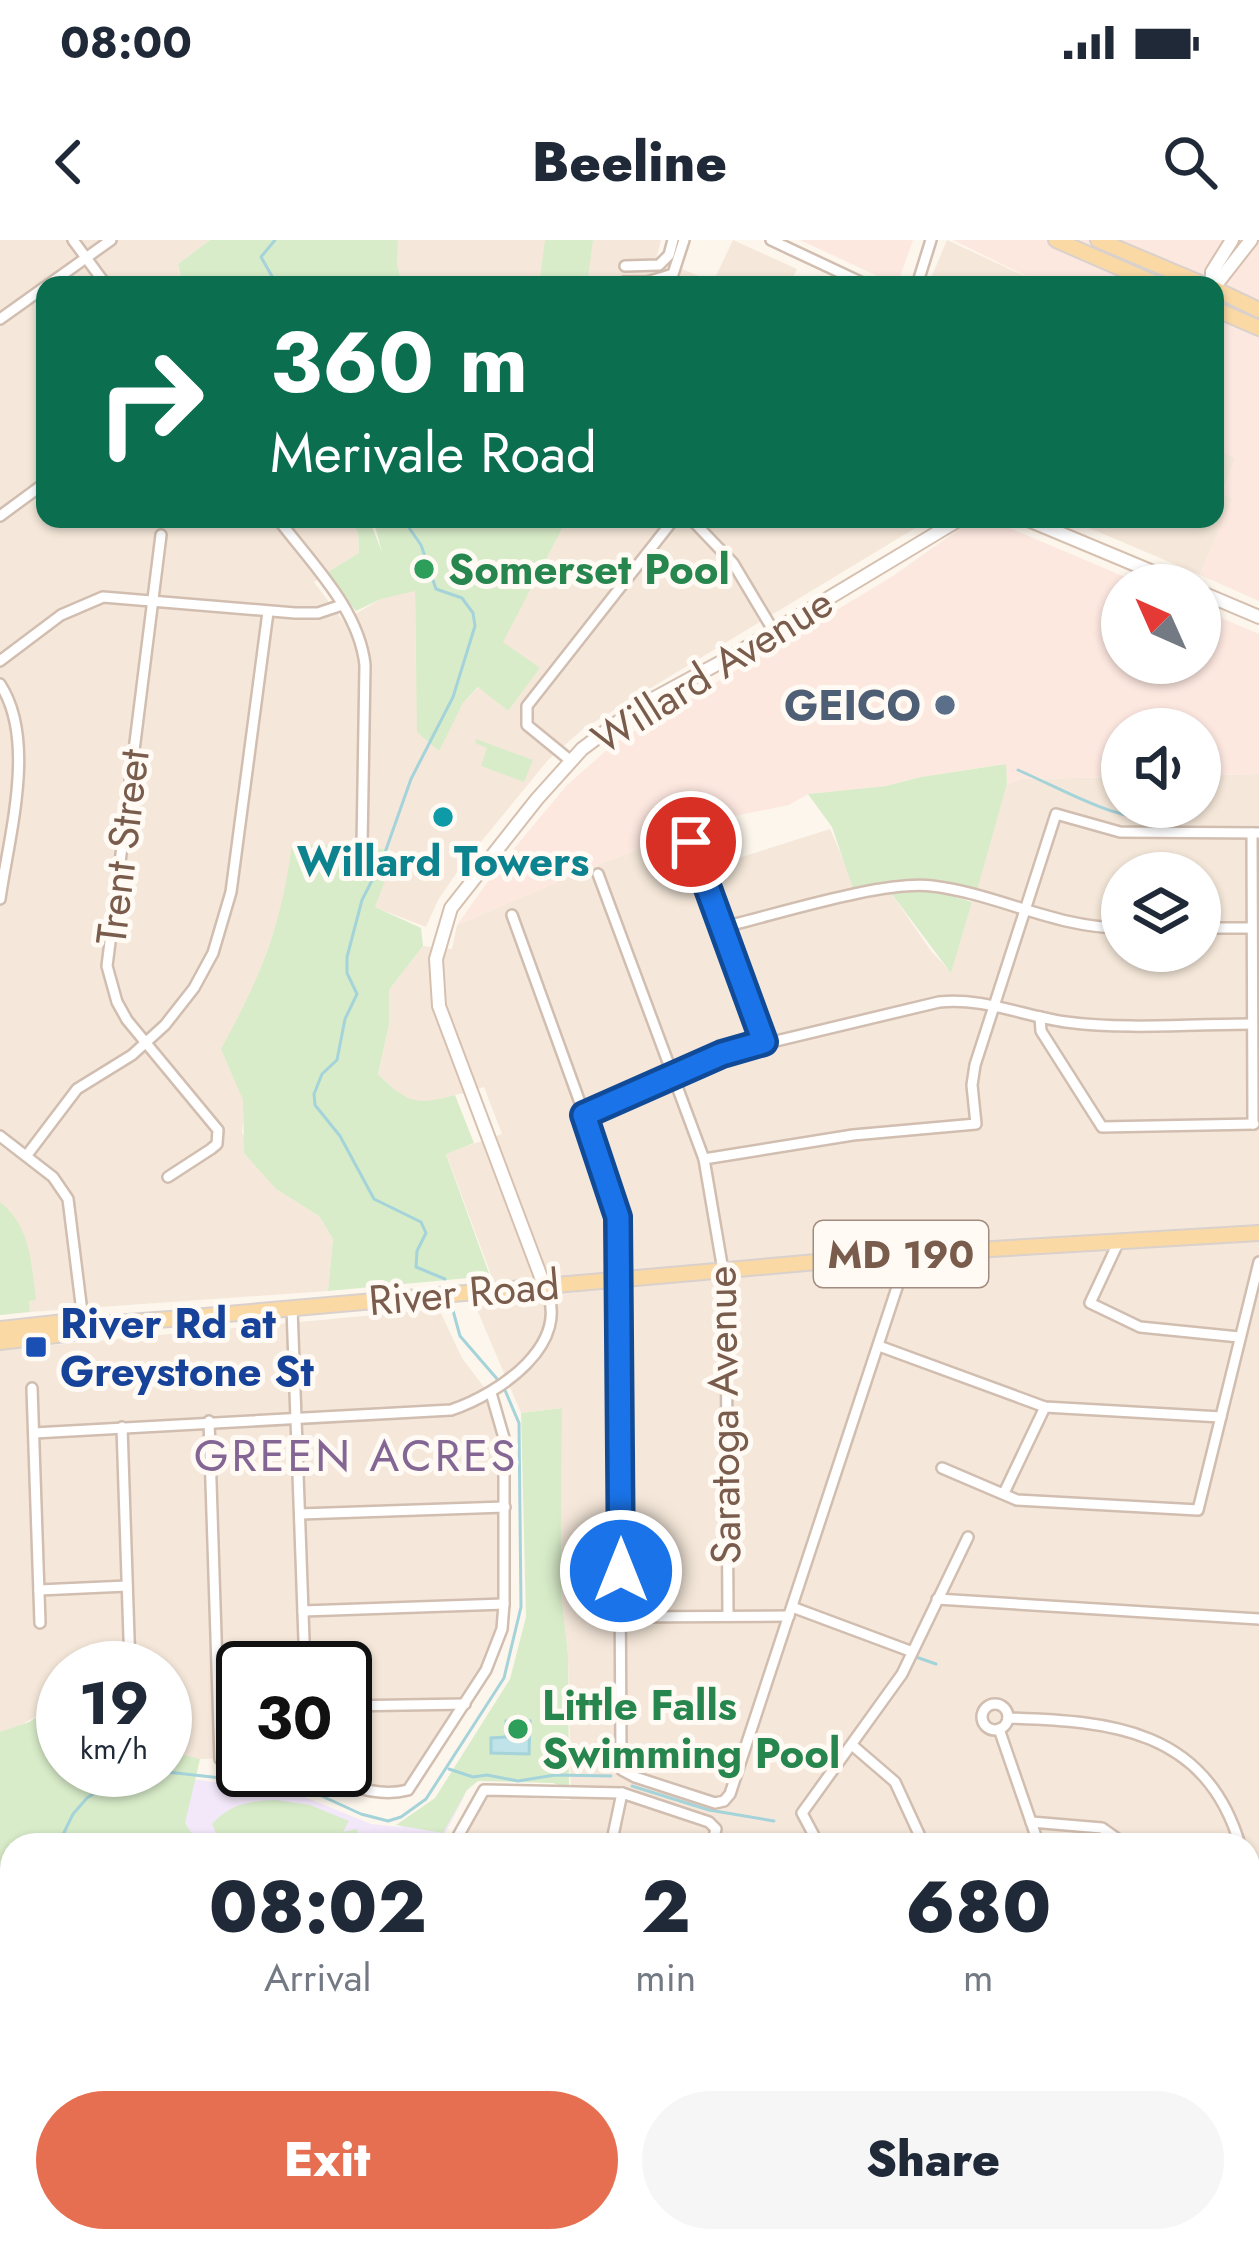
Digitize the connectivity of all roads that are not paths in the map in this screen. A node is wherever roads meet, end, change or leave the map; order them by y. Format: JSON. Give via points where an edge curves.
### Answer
{"nodes":[{"id":1,"x":73,"y":240,"type":"edge"},
{"id":2,"x":110,"y":240,"type":"edge"},
{"id":3,"x":673,"y":240,"type":"edge"},
{"id":4,"x":684,"y":240,"type":"edge"},
{"id":5,"x":771,"y":240,"type":"edge"},
{"id":6,"x":931,"y":240,"type":"edge"},
{"id":7,"x":1056,"y":240,"type":"edge"},
{"id":8,"x":1098,"y":240,"type":"edge"},
{"id":9,"x":1251,"y":240,"type":"edge"},
{"id":10,"x":1231,"y":242,"type":"edge"},
{"id":11,"x":86,"y":258,"type":"junction"},
{"id":12,"x":1232,"y":265,"type":"junction"},
{"id":13,"x":625,"y":266,"type":"dead end"},
{"id":14,"x":654,"y":266,"type":"junction"},
{"id":15,"x":60,"y":276,"type":"edge"},
{"id":16,"x":99,"y":276,"type":"edge"},
{"id":17,"x":655,"y":276,"type":"edge"},
{"id":18,"x":667,"y":276,"type":"edge"},
{"id":19,"x":848,"y":276,"type":"edge"},
{"id":20,"x":920,"y":276,"type":"edge"},
{"id":21,"x":1139,"y":276,"type":"edge"},
{"id":22,"x":1187,"y":276,"type":"edge"},
{"id":23,"x":1212,"y":276,"type":"edge"},
{"id":24,"x":1222,"y":276,"type":"edge"},
{"id":25,"x":1224,"y":292,"type":"edge"},
{"id":26,"x":36,"y":293,"type":"edge"},
{"id":27,"x":1259,"y":310,"type":"edge"},
{"id":28,"x":1224,"y":313,"type":"edge"},
{"id":29,"x":0,"y":319,"type":"edge"},
{"id":30,"x":1259,"y":328,"type":"edge"},
{"id":31,"x":36,"y":490,"type":"edge"},
{"id":32,"x":0,"y":516,"type":"edge"},
{"id":33,"x":285,"y":528,"type":"edge"},
{"id":34,"x":667,"y":528,"type":"edge"},
{"id":35,"x":701,"y":528,"type":"edge"},
{"id":36,"x":935,"y":528,"type":"edge"},
{"id":37,"x":943,"y":528,"type":"edge"},
{"id":38,"x":1048,"y":528,"type":"edge"},
{"id":39,"x":161,"y":535,"type":"dead end"},
{"id":40,"x":928,"y":536,"type":"junction"},
{"id":41,"x":1134,"y":564,"type":"edge"},
{"id":42,"x":153,"y":598,"type":"junction"},
{"id":43,"x":1221,"y":601,"type":"edge"},
{"id":44,"x":342,"y":605,"type":"junction"},
{"id":45,"x":268,"y":612,"type":"junction"},
{"id":46,"x":1259,"y":617,"type":"edge"},
{"id":47,"x":773,"y":631,"type":"junction"},
{"id":48,"x":0,"y":661,"type":"edge"},
{"id":49,"x":0,"y":684,"type":"edge"},
{"id":50,"x":571,"y":760,"type":"junction"},
{"id":51,"x":1256,"y":833,"type":"edge"},
{"id":52,"x":3,"y":841,"type":"edge"},
{"id":53,"x":691,"y":842,"type":"dead end"},
{"id":54,"x":362,"y":846,"type":"dead end"},
{"id":55,"x":598,"y":874,"type":"dead end"},
{"id":56,"x":0,"y":899,"type":"edge"},
{"id":57,"x":1024,"y":911,"type":"junction"},
{"id":58,"x":512,"y":915,"type":"dead end"},
{"id":59,"x":723,"y":927,"type":"junction"},
{"id":60,"x":1101,"y":927,"type":"edge"},
{"id":61,"x":1221,"y":928,"type":"edge"},
{"id":62,"x":1252,"y":928,"type":"junction"},
{"id":63,"x":993,"y":1006,"type":"junction"},
{"id":64,"x":1040,"y":1017,"type":"junction"},
{"id":65,"x":1252,"y":1024,"type":"junction"},
{"id":66,"x":764,"y":1042,"type":"junction"},
{"id":67,"x":146,"y":1043,"type":"junction"},
{"id":68,"x":673,"y":1076,"type":"junction"},
{"id":69,"x":584,"y":1115,"type":"junction"},
{"id":70,"x":1256,"y":1124,"type":"edge"},
{"id":71,"x":0,"y":1136,"type":"edge"},
{"id":72,"x":27,"y":1155,"type":"junction"},
{"id":73,"x":704,"y":1160,"type":"junction"},
{"id":74,"x":168,"y":1178,"type":"dead end"},
{"id":75,"x":1259,"y":1233,"type":"edge"},
{"id":76,"x":1120,"y":1240,"type":"junction"},
{"id":77,"x":908,"y":1253,"type":"junction"},
{"id":78,"x":1259,"y":1262,"type":"edge"},
{"id":79,"x":723,"y":1270,"type":"junction"},
{"id":80,"x":620,"y":1279,"type":"junction"},
{"id":81,"x":544,"y":1285,"type":"junction"},
{"id":82,"x":292,"y":1307,"type":"junction"},
{"id":83,"x":83,"y":1320,"type":"junction"},
{"id":84,"x":100,"y":1324,"type":"junction"},
{"id":85,"x":3,"y":1327,"type":"edge"},
{"id":86,"x":1239,"y":1337,"type":"junction"},
{"id":87,"x":38,"y":1338,"type":"junction"},
{"id":88,"x":0,"y":1342,"type":"edge"},
{"id":89,"x":879,"y":1346,"type":"junction"},
{"id":90,"x":32,"y":1388,"type":"dead end"},
{"id":91,"x":498,"y":1388,"type":"junction"},
{"id":92,"x":1046,"y":1406,"type":"junction"},
{"id":93,"x":297,"y":1417,"type":"junction"},
{"id":94,"x":1221,"y":1417,"type":"junction"},
{"id":95,"x":209,"y":1420,"type":"junction"},
{"id":96,"x":122,"y":1427,"type":"junction"},
{"id":97,"x":34,"y":1433,"type":"junction"},
{"id":98,"x":942,"y":1468,"type":"dead end"},
{"id":99,"x":1004,"y":1493,"type":"junction"},
{"id":100,"x":505,"y":1507,"type":"junction"},
{"id":101,"x":300,"y":1514,"type":"junction"},
{"id":102,"x":968,"y":1537,"type":"dead end"},
{"id":103,"x":127,"y":1586,"type":"junction"},
{"id":104,"x":39,"y":1590,"type":"junction"},
{"id":105,"x":937,"y":1599,"type":"junction"},
{"id":106,"x":504,"y":1604,"type":"junction"},
{"id":107,"x":303,"y":1611,"type":"junction"},
{"id":108,"x":791,"y":1611,"type":"junction"},
{"id":109,"x":728,"y":1616,"type":"junction"},
{"id":110,"x":621,"y":1617,"type":"junction"},
{"id":111,"x":1259,"y":1619,"type":"edge"},
{"id":112,"x":40,"y":1623,"type":"dead end"},
{"id":113,"x":129,"y":1641,"type":"edge"},
{"id":114,"x":216,"y":1641,"type":"edge"},
{"id":115,"x":304,"y":1641,"type":"edge"},
{"id":116,"x":910,"y":1651,"type":"junction"},
{"id":117,"x":465,"y":1704,"type":"junction"},
{"id":118,"x":372,"y":1706,"type":"edge"},
{"id":119,"x":1008,"y":1718,"type":"junction"},
{"id":120,"x":1000,"y":1729,"type":"junction"},
{"id":121,"x":852,"y":1745,"type":"junction"},
{"id":122,"x":372,"y":1792,"type":"edge"},
{"id":123,"x":622,"y":1793,"type":"junction"},
{"id":124,"x":1031,"y":1822,"type":"junction"},
{"id":125,"x":460,"y":1833,"type":"edge"},
{"id":126,"x":614,"y":1833,"type":"edge"},
{"id":127,"x":715,"y":1833,"type":"edge"},
{"id":128,"x":813,"y":1833,"type":"edge"},
{"id":129,"x":918,"y":1833,"type":"edge"},
{"id":130,"x":1035,"y":1833,"type":"edge"},
{"id":131,"x":1109,"y":1833,"type":"edge"},
{"id":132,"x":1236,"y":1833,"type":"edge"}],
"edges":[{"from":1,"to":11,"type":"street"},
{"from":2,"to":11,"type":"street"},
{"from":3,"to":14,"type":"street"},
{"from":4,"to":18,"type":"street"},
{"from":5,"to":19,"type":"street"},
{"from":6,"to":20,"type":"street"},
{"from":7,"to":21,"type":"main road"},
{"from":8,"to":22,"type":"main road"},
{"from":9,"to":12,"type":"street"},
{"from":10,"to":12,"type":"street"},
{"from":10,"to":23,"type":"street"},
{"from":11,"to":15,"type":"street"},
{"from":11,"to":16,"type":"street"},
{"from":12,"to":24,"type":"street"},
{"from":13,"to":14,"type":"street"},
{"from":14,"to":17,"type":"street"},
{"from":25,"to":27,"type":"main road"},
{"from":26,"to":29,"type":"street"},
{"from":28,"to":30,"type":"main road"},
{"from":31,"to":32,"type":"street"},
{"from":33,"to":44,"type":"street"},
{"from":34,"to":50,"type":"street","via":[[527,706],[530,729]]},
{"from":35,"to":47,"type":"street","via":[[734,562]]},
{"from":36,"to":40,"type":"street","name":"Willard Avenue"},
{"from":37,"to":40,"type":"street","name":"Willard Avenue"},
{"from":38,"to":41,"type":"street"},
{"from":39,"to":42,"type":"street","name":"Trent Street"},
{"from":40,"to":47,"type":"street","name":"Willard Avenue"},
{"from":42,"to":45,"type":"street"},
{"from":42,"to":48,"type":"street","via":[[89,601]]},
{"from":42,"to":67,"type":"street","name":"Trent Street","via":[[107,956],[117,1001]]},
{"from":43,"to":46,"type":"street"},
{"from":44,"to":45,"type":"street"},
{"from":44,"to":54,"type":"street","via":[[365,665]]},
{"from":45,"to":67,"type":"street","via":[[226,916],[194,988]]},
{"from":47,"to":50,"type":"street","name":"Willard Avenue","via":[[628,714]]},
{"from":49,"to":52,"type":"street","via":[[20,735]]},
{"from":50,"to":81,"type":"street","name":"Willard Avenue","via":[[455,901],[435,968],[444,1023]]},
{"from":51,"to":57,"type":"street","via":[[1120,832],[1056,814]]},
{"from":51,"to":62,"type":"street"},
{"from":52,"to":56,"type":"street"},
{"from":53,"to":59,"type":"street"},
{"from":55,"to":68,"type":"street","name":"Saratoga Avenue"},
{"from":57,"to":59,"type":"street","via":[[910,886]]},
{"from":57,"to":60,"type":"street"},
{"from":57,"to":63,"type":"street"},
{"from":58,"to":69,"type":"street"},
{"from":59,"to":66,"type":"street"},
{"from":61,"to":62,"type":"street"},
{"from":62,"to":65,"type":"street"},
{"from":63,"to":64,"type":"street"},
{"from":63,"to":66,"type":"street","via":[[939,1002]]},
{"from":63,"to":73,"type":"street","via":[[972,1085],[976,1124]]},
{"from":64,"to":65,"type":"street"},
{"from":64,"to":70,"type":"street","via":[[1041,1031],[1102,1127]]},
{"from":65,"to":70,"type":"street"},
{"from":66,"to":68,"type":"street"},
{"from":67,"to":72,"type":"street","via":[[76,1089]]},
{"from":67,"to":74,"type":"street","name":"Trent Street","via":[[218,1130],[212,1150]]},
{"from":68,"to":69,"type":"street"},
{"from":68,"to":73,"type":"street","name":"Saratoga Avenue"},
{"from":69,"to":80,"type":"street","via":[[618,1217]]},
{"from":71,"to":72,"type":"street"},
{"from":72,"to":83,"type":"street","via":[[68,1199]]},
{"from":73,"to":79,"type":"street","name":"Saratoga Avenue"},
{"from":75,"to":76,"type":"main road","name":"River Road","number":"MD 190"},
{"from":76,"to":77,"type":"main road","name":"River Road","number":"MD 190"},
{"from":76,"to":86,"type":"street","via":[[1090,1303],[1140,1327]]},
{"from":77,"to":79,"type":"main road","name":"River Road","number":"MD 190"},
{"from":77,"to":89,"type":"street"},
{"from":78,"to":86,"type":"street"},
{"from":79,"to":80,"type":"main road","name":"River Road","number":"MD 190"},
{"from":79,"to":109,"type":"street","name":"Saratoga Avenue"},
{"from":80,"to":81,"type":"main road","name":"River Road","number":"MD 190"},
{"from":80,"to":110,"type":"street"},
{"from":81,"to":82,"type":"main road","name":"River Road","number":"MD 190"},
{"from":81,"to":91,"type":"street","via":[[552,1309],[546,1333]]},
{"from":82,"to":84,"type":"main road","name":"River Road","number":"MD 190"},
{"from":82,"to":93,"type":"street"},
{"from":83,"to":84,"type":"main road","name":"River Road","number":"MD 190"},
{"from":83,"to":85,"type":"main road","name":"River Road","number":"MD 190"},
{"from":83,"to":87,"type":"main road"},
{"from":84,"to":87,"type":"main road","name":"River Road","number":"MD 190"},
{"from":86,"to":94,"type":"street"},
{"from":87,"to":88,"type":"main road","name":"River Road","number":"MD 190"},
{"from":89,"to":92,"type":"street"},
{"from":89,"to":108,"type":"street"},
{"from":90,"to":97,"type":"street"},
{"from":91,"to":93,"type":"street","via":[[437,1412]]},
{"from":91,"to":100,"type":"street"},
{"from":92,"to":94,"type":"street"},
{"from":92,"to":99,"type":"street"},
{"from":93,"to":95,"type":"street"},
{"from":93,"to":101,"type":"street"},
{"from":94,"to":99,"type":"street","via":[[1198,1510]]},
{"from":95,"to":96,"type":"street"},
{"from":95,"to":114,"type":"street"},
{"from":96,"to":97,"type":"street"},
{"from":96,"to":103,"type":"street"},
{"from":97,"to":104,"type":"street"},
{"from":98,"to":99,"type":"street"},
{"from":100,"to":101,"type":"street"},
{"from":100,"to":106,"type":"street"},
{"from":101,"to":107,"type":"street"},
{"from":102,"to":105,"type":"street"},
{"from":103,"to":104,"type":"street"},
{"from":103,"to":113,"type":"street"},
{"from":104,"to":112,"type":"street"},
{"from":105,"to":111,"type":"street"},
{"from":105,"to":116,"type":"street"},
{"from":106,"to":107,"type":"street"},
{"from":106,"to":117,"type":"street","via":[[494,1652]]},
{"from":107,"to":115,"type":"street"},
{"from":108,"to":109,"type":"street"},
{"from":108,"to":110,"type":"street","via":[[724,1801],[622,1770]]},
{"from":108,"to":116,"type":"street"},
{"from":109,"to":110,"type":"street"},
{"from":116,"to":121,"type":"street"},
{"from":117,"to":118,"type":"street"},
{"from":117,"to":122,"type":"street","via":[[408,1790]]},
{"from":119,"to":120,"type":"street"},
{"from":119,"to":120,"type":"street","via":[[999,1704],[986,1708],[984,1723]]},
{"from":119,"to":132,"type":"street","via":[[1114,1725],[1165,1744],[1211,1786]]},
{"from":120,"to":124,"type":"street"},
{"from":121,"to":128,"type":"street","via":[[802,1814]]},
{"from":121,"to":129,"type":"street","via":[[895,1782]]},
{"from":123,"to":125,"type":"street","via":[[484,1790]]},
{"from":123,"to":126,"type":"street"},
{"from":123,"to":127,"type":"street","via":[[693,1815]]},
{"from":124,"to":130,"type":"street"},
{"from":124,"to":131,"type":"street"}]}
